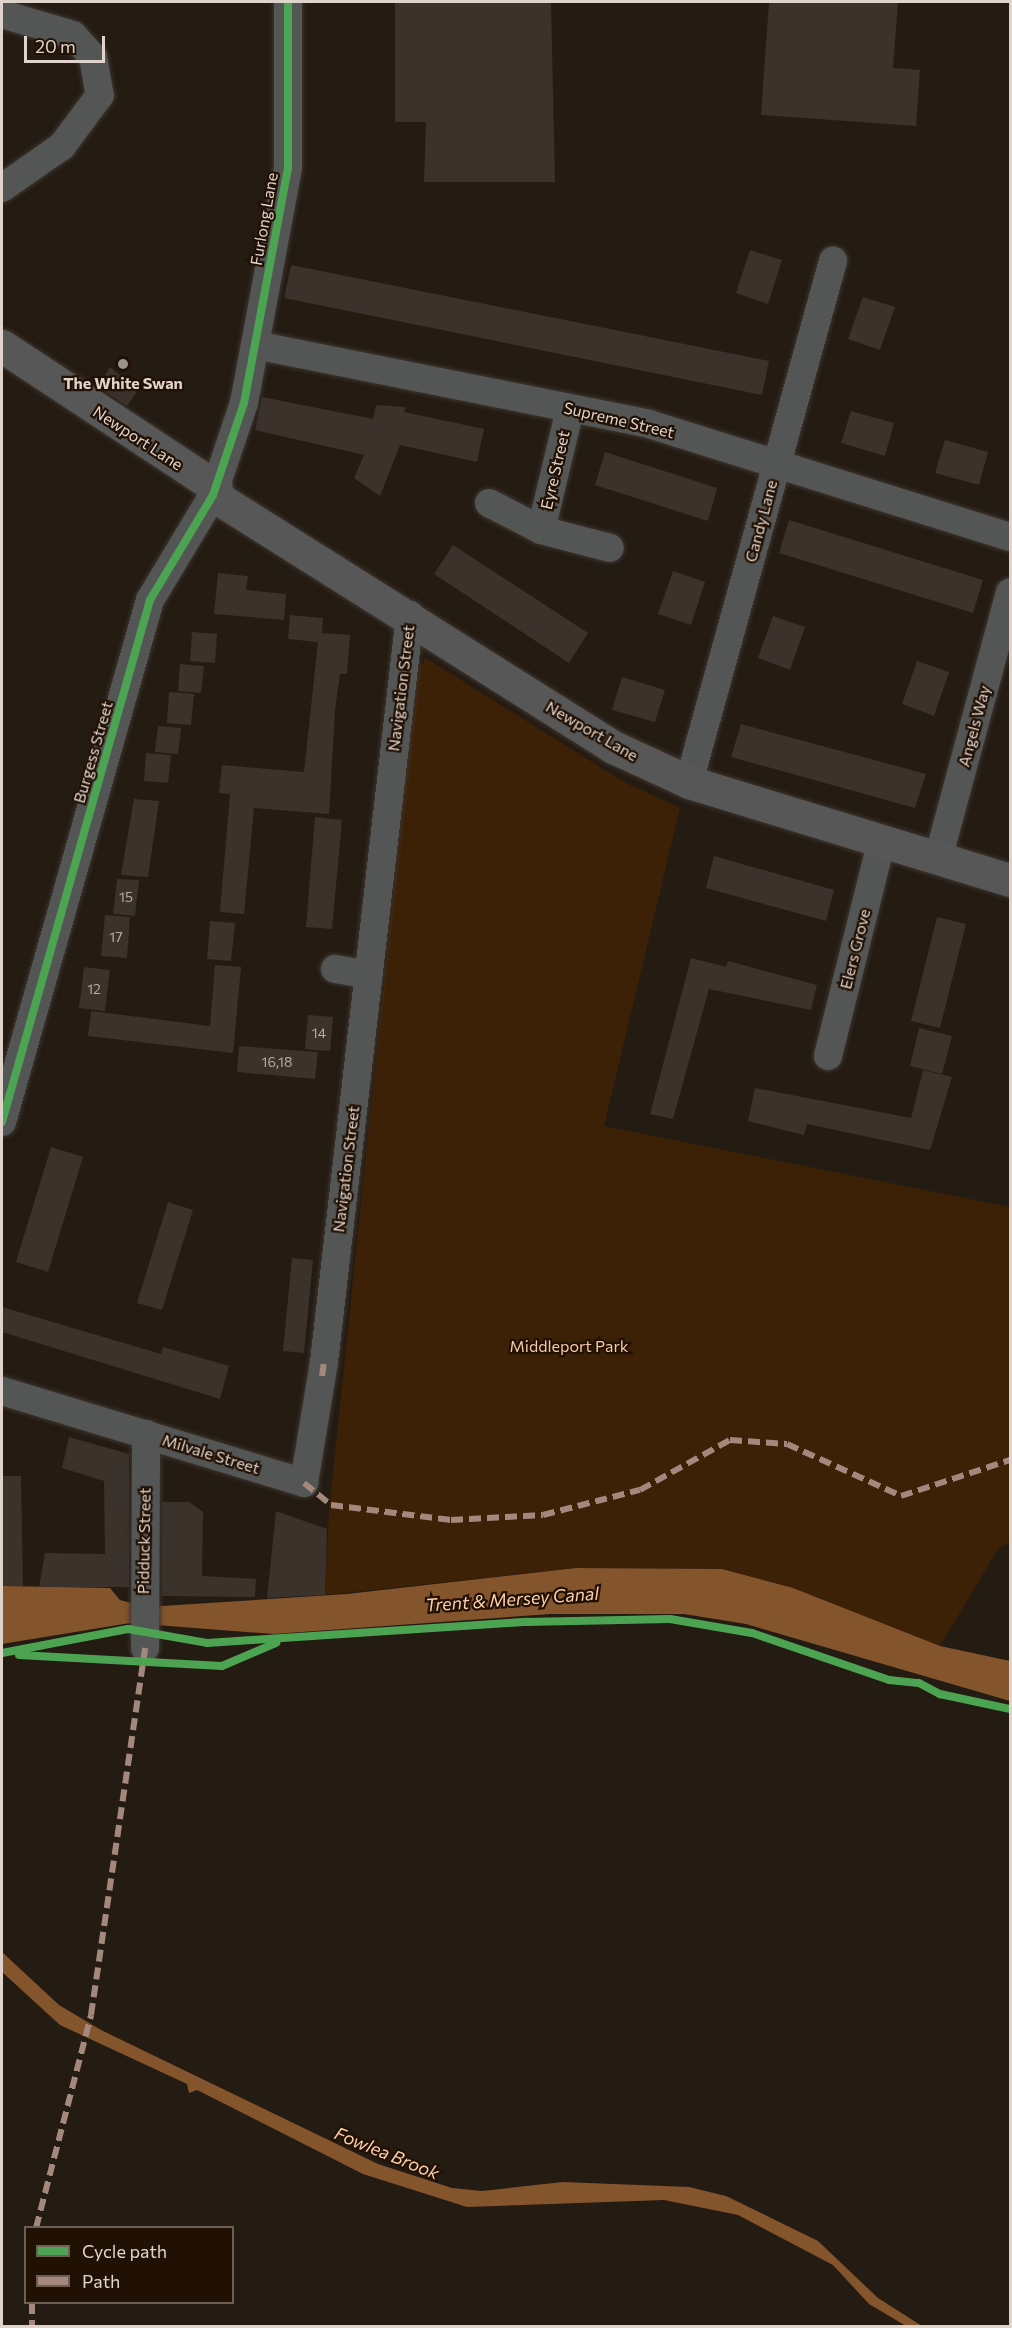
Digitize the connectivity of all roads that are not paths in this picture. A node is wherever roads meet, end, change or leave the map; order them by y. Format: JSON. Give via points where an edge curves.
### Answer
{"nodes":[{"id":1,"x":288,"y":2,"type":"edge"},
{"id":2,"x":2,"y":14,"type":"edge"},
{"id":3,"x":2,"y":188,"type":"edge"},
{"id":4,"x":834,"y":261,"type":"dead end"},
{"id":5,"x":255,"y":345,"type":"junction"},
{"id":6,"x":2,"y":346,"type":"edge"},
{"id":7,"x":244,"y":403,"type":"joint"},
{"id":8,"x":570,"y":409,"type":"junction"},
{"id":9,"x":776,"y":465,"type":"junction"},
{"id":10,"x":214,"y":491,"type":"junction"},
{"id":11,"x":489,"y":503,"type":"dead end"},
{"id":12,"x":541,"y":530,"type":"junction"},
{"id":13,"x":1011,"y":537,"type":"edge"},
{"id":14,"x":610,"y":548,"type":"dead end"},
{"id":15,"x":1011,"y":592,"type":"edge"},
{"id":16,"x":410,"y":615,"type":"junction"},
{"id":17,"x":689,"y":782,"type":"junction"},
{"id":18,"x":881,"y":843,"type":"junction"},
{"id":19,"x":938,"y":859,"type":"junction"},
{"id":20,"x":1011,"y":880,"type":"edge"},
{"id":21,"x":334,"y":969,"type":"dead end"},
{"id":22,"x":368,"y":975,"type":"junction"},
{"id":23,"x":828,"y":1056,"type":"dead end"},
{"id":24,"x":3,"y":1113,"type":"edge"},
{"id":25,"x":323,"y":1369,"type":"joint"},
{"id":26,"x":2,"y":1391,"type":"edge"},
{"id":27,"x":146,"y":1434,"type":"junction"},
{"id":28,"x":145,"y":1648,"type":"dead end"}],
"edges":[{"from":1,"to":5,"type":"street","name":"Furlong Lane","via":[[288,168]]},
{"from":2,"to":3,"type":"street","via":[[73,35],[93,57],[99,95],[62,146]]},
{"from":4,"to":9,"type":"street","name":"Candy Lane"},
{"from":5,"to":7,"type":"street","name":"Furlong Lane"},
{"from":5,"to":8,"type":"street","name":"Supreme Street"},
{"from":6,"to":10,"type":"street","name":"Newport Lane"},
{"from":7,"to":10,"type":"street","name":"Burgess Street"},
{"from":8,"to":9,"type":"street","name":"Supreme Street","via":[[649,424]]},
{"from":8,"to":12,"type":"street","name":"Eyre Street"},
{"from":9,"to":13,"type":"street","name":"Supreme Street"},
{"from":9,"to":17,"type":"street","name":"Candy Lane"},
{"from":10,"to":16,"type":"street","name":"Newport Lane"},
{"from":10,"to":24,"type":"street","name":"Burgess Street","via":[[150,600]]},
{"from":11,"to":12,"type":"street","name":"Eyre Street"},
{"from":12,"to":14,"type":"street","name":"Eyre Street"},
{"from":15,"to":19,"type":"street","name":"Angels Way"},
{"from":16,"to":17,"type":"street","name":"Newport Lane","via":[[613,747]]},
{"from":16,"to":22,"type":"street","name":"Navigation Street"},
{"from":17,"to":18,"type":"street","name":"Newport Lane"},
{"from":18,"to":19,"type":"street","name":"Newport Lane"},
{"from":18,"to":23,"type":"street","name":"Elers Grove"},
{"from":19,"to":20,"type":"street","name":"Newport Lane"},
{"from":21,"to":22,"type":"street"},
{"from":22,"to":25,"type":"street","name":"Navigation Street"},
{"from":25,"to":27,"type":"street","name":"Milvale Street","via":[[304,1483]]},
{"from":26,"to":27,"type":"street","name":"Milvale Street"},
{"from":27,"to":28,"type":"street","name":"Pidduck Street","via":[[142,1590]]}]}
